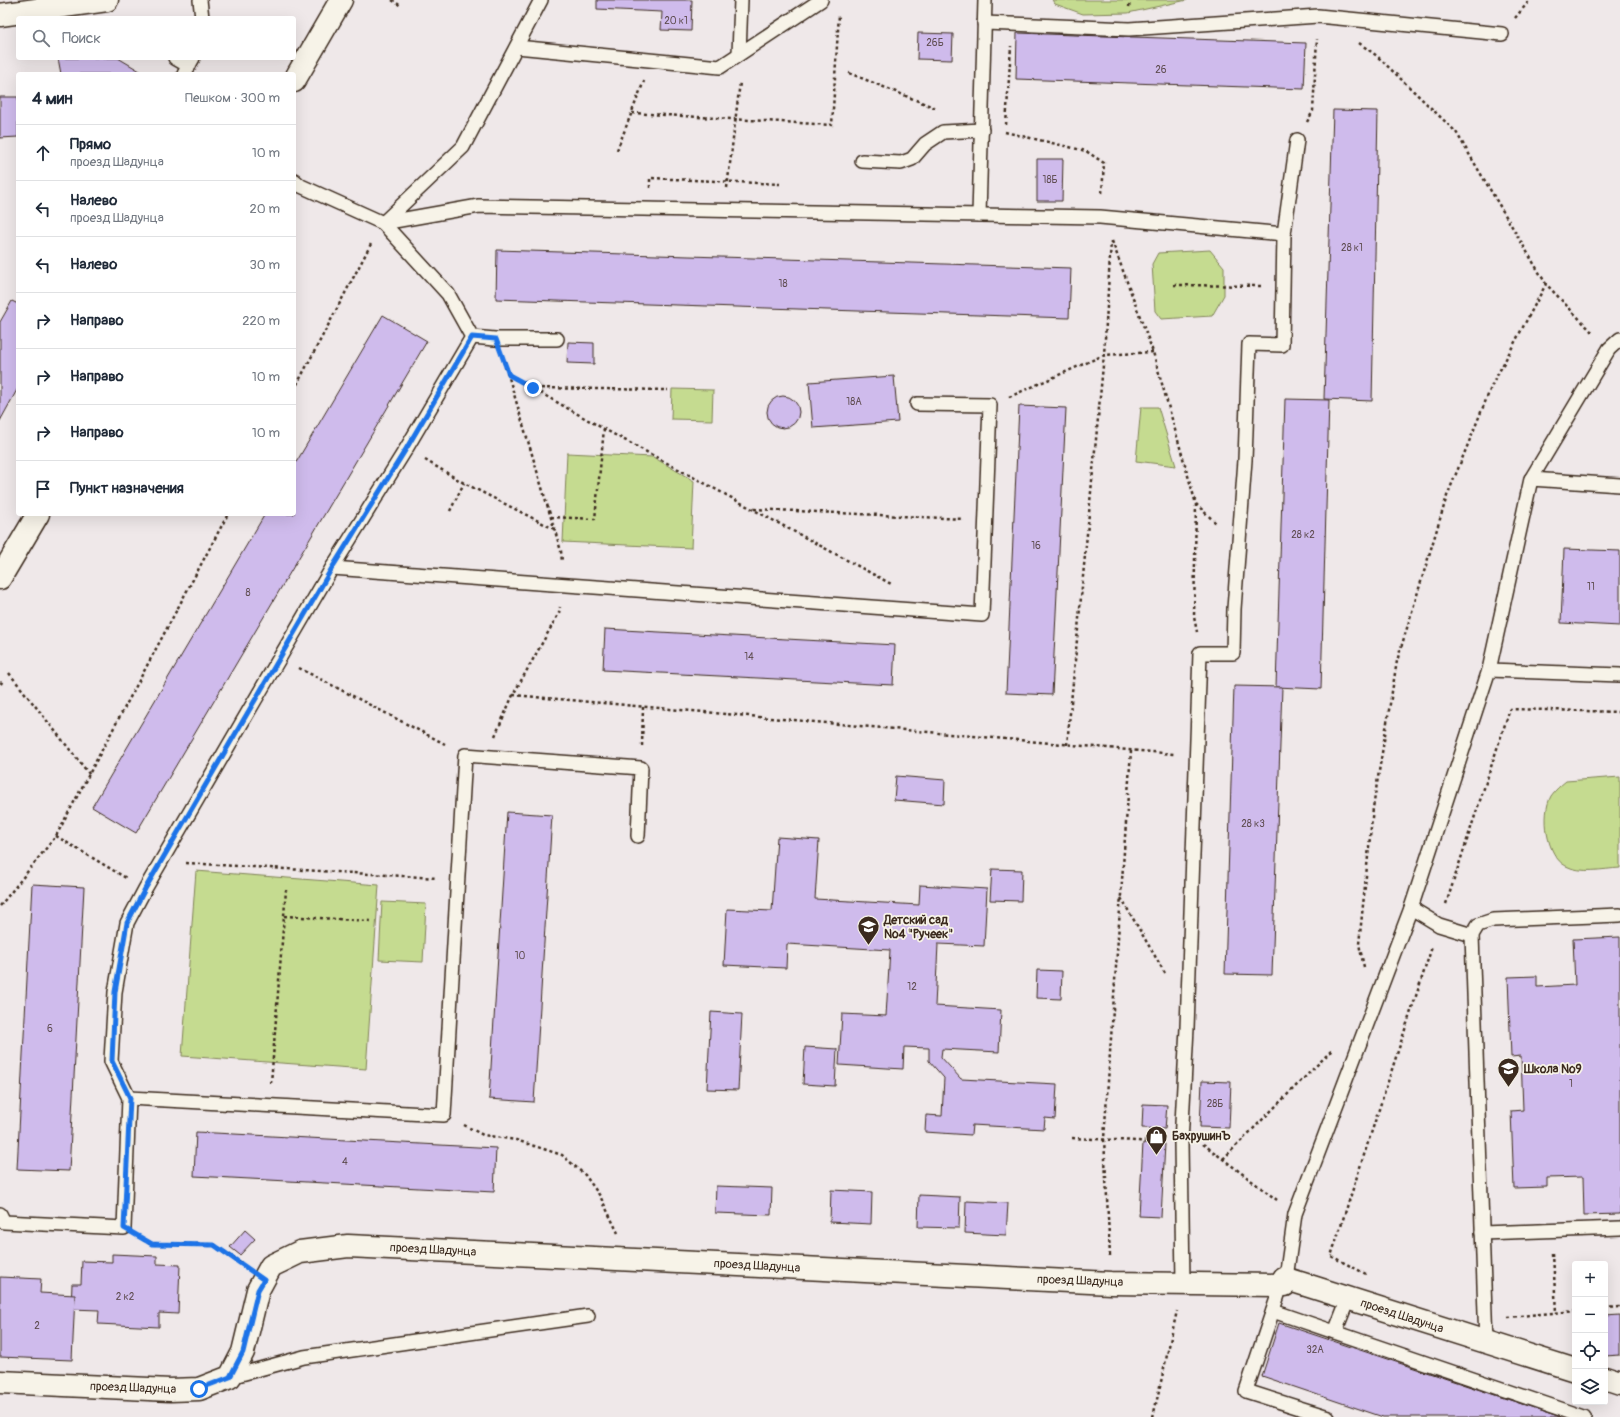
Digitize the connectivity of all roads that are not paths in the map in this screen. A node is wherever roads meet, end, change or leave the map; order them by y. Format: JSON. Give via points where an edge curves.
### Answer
{"nodes":[{"id":1,"x":107,"y":0,"type":"edge"},
{"id":2,"x":200,"y":0,"type":"edge"},
{"id":3,"x":341,"y":0,"type":"edge"},
{"id":4,"x":541,"y":0,"type":"edge"},
{"id":5,"x":741,"y":0,"type":"edge"},
{"id":6,"x":821,"y":0,"type":"edge"},
{"id":7,"x":985,"y":0,"type":"edge"},
{"id":8,"x":78,"y":2,"type":"edge"},
{"id":9,"x":0,"y":15,"type":"edge"},
{"id":10,"x":202,"y":16,"type":"edge"},
{"id":11,"x":984,"y":23,"type":"junction"},
{"id":12,"x":1502,"y":34,"type":"dead end"},
{"id":13,"x":517,"y":47,"type":"junction"},
{"id":14,"x":739,"y":54,"type":"junction"},
{"id":15,"x":178,"y":60,"type":"edge"},
{"id":16,"x":189,"y":66,"type":"edge"},
{"id":17,"x":296,"y":79,"type":"edge"},
{"id":18,"x":982,"y":130,"type":"junction"},
{"id":19,"x":1297,"y":140,"type":"road end"},
{"id":20,"x":862,"y":162,"type":"dead end"},
{"id":21,"x":296,"y":182,"type":"edge"},
{"id":22,"x":979,"y":215,"type":"junction"},
{"id":23,"x":383,"y":223,"type":"junction"},
{"id":24,"x":1284,"y":234,"type":"junction"},
{"id":25,"x":472,"y":337,"type":"junction"},
{"id":26,"x":557,"y":339,"type":"dead end"},
{"id":27,"x":1620,"y":339,"type":"edge"},
{"id":28,"x":917,"y":404,"type":"dead end"},
{"id":29,"x":1531,"y":479,"type":"junction"},
{"id":30,"x":1620,"y":484,"type":"edge"},
{"id":31,"x":37,"y":516,"type":"edge"},
{"id":32,"x":332,"y":568,"type":"junction"},
{"id":33,"x":0,"y":578,"type":"edge"},
{"id":34,"x":1489,"y":670,"type":"junction"},
{"id":35,"x":1620,"y":675,"type":"edge"},
{"id":36,"x":638,"y":836,"type":"dead end"},
{"id":37,"x":1411,"y":908,"type":"junction"},
{"id":38,"x":1620,"y":915,"type":"edge"},
{"id":39,"x":1472,"y":935,"type":"junction"},
{"id":40,"x":130,"y":1098,"type":"junction"},
{"id":41,"x":0,"y":1214,"type":"edge"},
{"id":42,"x":1620,"y":1228,"type":"edge"},
{"id":43,"x":1482,"y":1233,"type":"junction"},
{"id":44,"x":1284,"y":1282,"type":"junction"},
{"id":45,"x":1183,"y":1283,"type":"junction"},
{"id":46,"x":1348,"y":1299,"type":"junction"},
{"id":47,"x":1273,"y":1311,"type":"junction"},
{"id":48,"x":588,"y":1316,"type":"dead end"},
{"id":49,"x":1334,"y":1332,"type":"junction"},
{"id":50,"x":1486,"y":1343,"type":"junction"},
{"id":51,"x":1572,"y":1369,"type":"edge"},
{"id":52,"x":230,"y":1377,"type":"junction"},
{"id":53,"x":1608,"y":1380,"type":"edge"},
{"id":54,"x":0,"y":1382,"type":"edge"},
{"id":55,"x":1620,"y":1384,"type":"edge"},
{"id":56,"x":1328,"y":1417,"type":"edge"},
{"id":57,"x":1584,"y":1417,"type":"edge"}],
"edges":[{"from":1,"to":8,"type":"street"},
{"from":2,"to":10,"type":"lane"},
{"from":3,"to":17,"type":"street"},
{"from":4,"to":13,"type":"lane"},
{"from":5,"to":14,"type":"lane"},
{"from":6,"to":14,"type":"lane"},
{"from":7,"to":11,"type":"lane"},
{"from":8,"to":9,"type":"street"},
{"from":11,"to":12,"type":"lane","via":[[1129,29],[1318,16]]},
{"from":11,"to":18,"type":"lane"},
{"from":13,"to":14,"type":"lane","via":[[720,67]]},
{"from":13,"to":23,"type":"lane","via":[[463,146]]},
{"from":15,"to":16,"type":"lane"},
{"from":18,"to":20,"type":"lane","via":[[943,132],[925,144],[912,159],[901,163]]},
{"from":18,"to":22,"type":"lane"},
{"from":19,"to":24,"type":"lane"},
{"from":21,"to":23,"type":"lane"},
{"from":22,"to":23,"type":"lane","via":[[479,206]]},
{"from":22,"to":24,"type":"lane","via":[[1100,217]]},
{"from":23,"to":25,"type":"lane","via":[[448,294]]},
{"from":24,"to":45,"type":"lane","via":[[1282,345],[1249,344],[1245,460],[1233,653],[1200,653],[1181,1143]]},
{"from":25,"to":26,"type":"lane"},
{"from":25,"to":32,"type":"lane"},
{"from":27,"to":29,"type":"lane","via":[[1609,349]]},
{"from":28,"to":32,"type":"lane","via":[[990,405],[982,615]]},
{"from":29,"to":30,"type":"lane"},
{"from":29,"to":34,"type":"lane"},
{"from":31,"to":33,"type":"street"},
{"from":32,"to":40,"type":"lane","via":[[127,923],[115,992],[112,1061]]},
{"from":34,"to":35,"type":"lane"},
{"from":34,"to":37,"type":"lane"},
{"from":36,"to":40,"type":"lane","via":[[641,768],[465,755],[444,1115]]},
{"from":37,"to":39,"type":"lane","via":[[1439,925]]},
{"from":37,"to":44,"type":"lane","via":[[1295,1214]]},
{"from":38,"to":39,"type":"lane","via":[[1493,920],[1478,925]]},
{"from":39,"to":43,"type":"lane"},
{"from":40,"to":41,"type":"lane","via":[[124,1228],[4,1222]]},
{"from":42,"to":43,"type":"lane"},
{"from":43,"to":50,"type":"lane"},
{"from":44,"to":45,"type":"street","name":"проезд Шадунца"},
{"from":44,"to":46,"type":"street","name":"проезд Шадунца"},
{"from":44,"to":47,"type":"lane"},
{"from":45,"to":52,"type":"street","name":"проезд Шадунца","via":[[1111,1283],[348,1246],[300,1252],[271,1266],[258,1290],[243,1352]]},
{"from":46,"to":49,"type":"lane"},
{"from":46,"to":50,"type":"street","name":"проезд Шадунца"},
{"from":47,"to":49,"type":"lane"},
{"from":47,"to":56,"type":"lane","via":[[1246,1391]]},
{"from":48,"to":52,"type":"lane","via":[[304,1357]]},
{"from":49,"to":57,"type":"lane"},
{"from":50,"to":51,"type":"street","name":"проезд Шадунца"},
{"from":52,"to":54,"type":"street","name":"проезд Шадунца","via":[[199,1389]]},
{"from":53,"to":55,"type":"street"}]}
